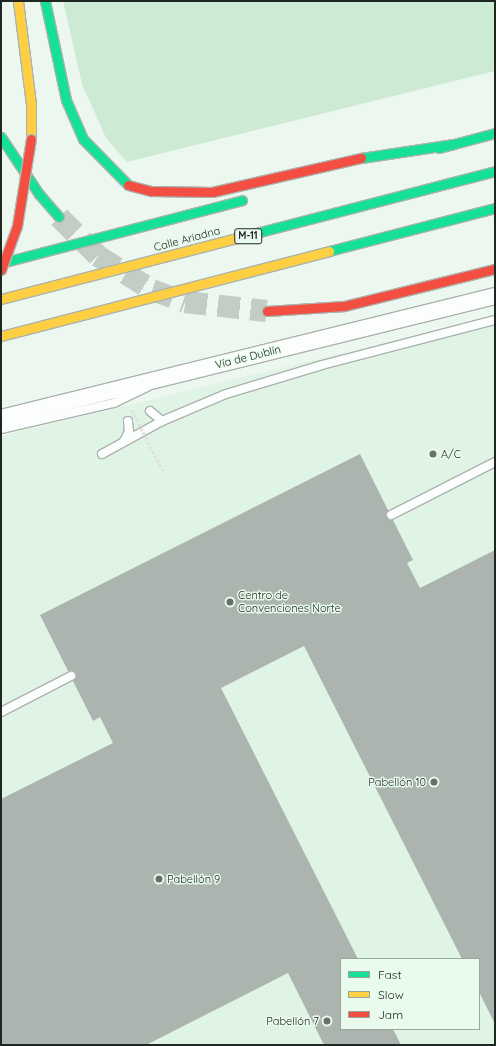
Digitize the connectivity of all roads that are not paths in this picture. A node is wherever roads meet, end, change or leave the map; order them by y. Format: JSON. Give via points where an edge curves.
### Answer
{"nodes":[{"id":1,"x":18,"y":1,"type":"edge"},
{"id":2,"x":45,"y":1,"type":"edge"},
{"id":3,"x":495,"y":133,"type":"edge"},
{"id":4,"x":1,"y":137,"type":"edge"},
{"id":5,"x":454,"y":144,"type":"junction"},
{"id":6,"x":354,"y":170,"type":"dead end"},
{"id":7,"x":495,"y":171,"type":"edge"},
{"id":8,"x":254,"y":197,"type":"dead end"},
{"id":9,"x":495,"y":208,"type":"edge"},
{"id":10,"x":59,"y":218,"type":"tunnel mouth"},
{"id":11,"x":1,"y":263,"type":"edge"},
{"id":12,"x":495,"y":269,"type":"edge"},
{"id":13,"x":1,"y":270,"type":"edge"},
{"id":14,"x":495,"y":296,"type":"edge"},
{"id":15,"x":1,"y":299,"type":"edge"},
{"id":16,"x":267,"y":311,"type":"tunnel mouth"},
{"id":17,"x":495,"y":320,"type":"edge"},
{"id":18,"x":1,"y":336,"type":"edge"},
{"id":19,"x":158,"y":379,"type":"junction"},
{"id":20,"x":150,"y":411,"type":"dead end"},
{"id":21,"x":1,"y":418,"type":"edge"},
{"id":22,"x":128,"y":421,"type":"dead end"},
{"id":23,"x":162,"y":421,"type":"junction"},
{"id":24,"x":1,"y":430,"type":"edge"},
{"id":25,"x":124,"y":442,"type":"junction"},
{"id":26,"x":102,"y":454,"type":"dead end"},
{"id":27,"x":495,"y":462,"type":"edge"},
{"id":28,"x":391,"y":515,"type":"dead end"},
{"id":29,"x":71,"y":676,"type":"dead end"},
{"id":30,"x":1,"y":712,"type":"edge"}],
"edges":[{"from":1,"to":13,"type":"main road","bridge":true,"via":[[31,104],[31,139],[17,226]]},
{"from":2,"to":5,"type":"main road","via":[[66,100],[83,139],[127,185],[151,192],[212,192],[382,153]]},
{"from":3,"to":5,"type":"main road"},
{"from":4,"to":10,"type":"main road","via":[[39,194]]},
{"from":5,"to":6,"type":"main road"},
{"from":7,"to":15,"type":"main road","name":"Calle Ariadna","number":"M-11"},
{"from":8,"to":11,"type":"main road"},
{"from":9,"to":18,"type":"main road"},
{"from":12,"to":16,"type":"main road","via":[[344,306],[300,311]]},
{"from":14,"to":19,"type":"street","name":"Vía de Dublín"},
{"from":17,"to":23,"type":"lane","via":[[274,378]]},
{"from":19,"to":21,"type":"street","name":"Vía de Dublín"},
{"from":19,"to":24,"type":"lane","via":[[114,403]]},
{"from":20,"to":23,"type":"lane"},
{"from":22,"to":25,"type":"lane","via":[[129,431]]},
{"from":23,"to":25,"type":"lane"},
{"from":25,"to":26,"type":"lane"},
{"from":27,"to":28,"type":"lane"},
{"from":29,"to":30,"type":"lane"}]}
